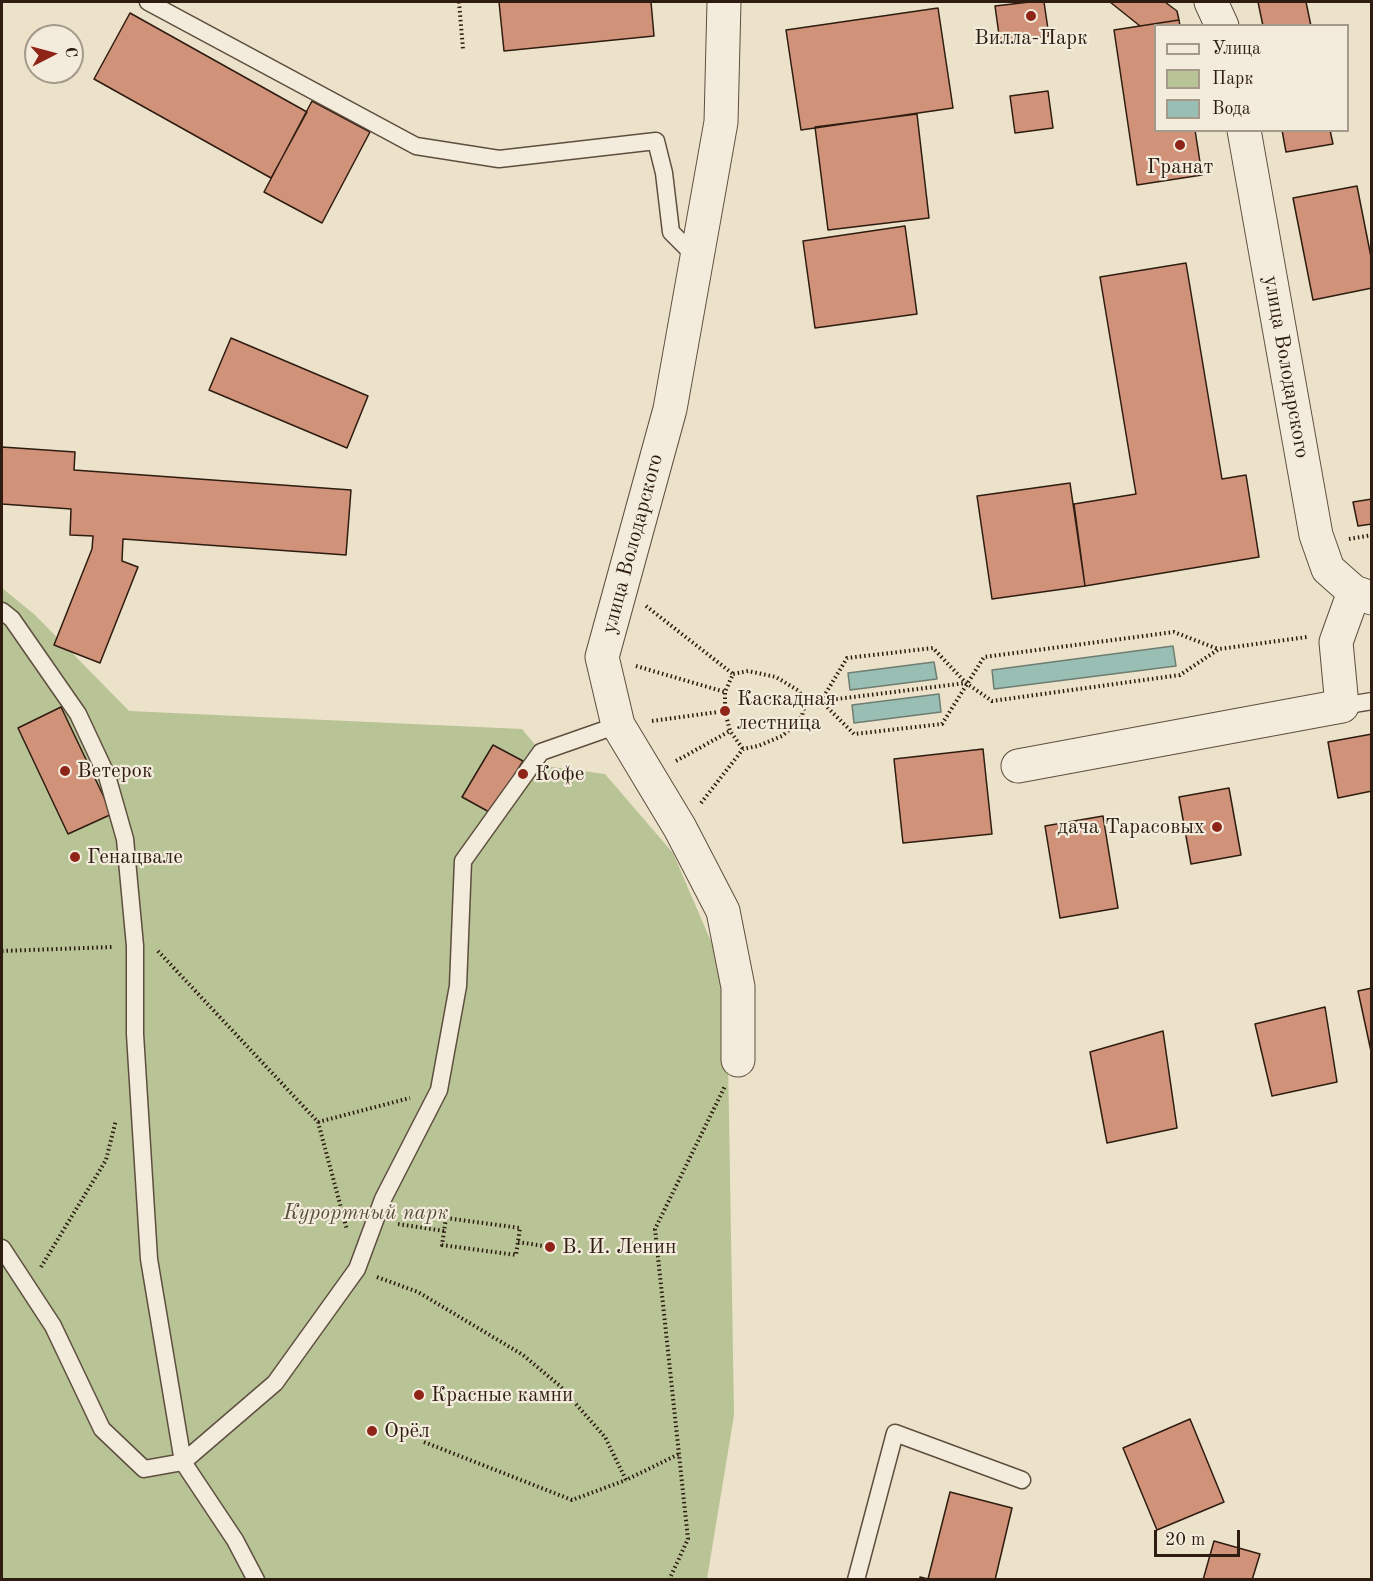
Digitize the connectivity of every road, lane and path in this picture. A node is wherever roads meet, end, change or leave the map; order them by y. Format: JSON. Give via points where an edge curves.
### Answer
{"nodes":[{"id":1,"x":148,"y":2,"type":"edge"},
{"id":2,"x":459,"y":2,"type":"edge"},
{"id":3,"x":724,"y":2,"type":"edge"},
{"id":4,"x":1211,"y":2,"type":"edge"},
{"id":5,"x":1221,"y":24,"type":"edge"},
{"id":6,"x":463,"y":49,"type":"dead end"},
{"id":7,"x":1244,"y":132,"type":"edge"},
{"id":8,"x":697,"y":258,"type":"junction"},
{"id":9,"x":1371,"y":535,"type":"edge"},
{"id":10,"x":1340,"y":540,"type":"dead end"},
{"id":11,"x":1363,"y":595,"type":"edge"},
{"id":12,"x":2,"y":610,"type":"edge"},
{"id":13,"x":657,"y":614,"type":"dead end"},
{"id":14,"x":1313,"y":636,"type":"dead end"},
{"id":15,"x":1219,"y":649,"type":"junction"},
{"id":16,"x":639,"y":667,"type":"dead end"},
{"id":17,"x":733,"y":674,"type":"junction"},
{"id":18,"x":966,"y":683,"type":"junction"},
{"id":19,"x":725,"y":692,"type":"junction"},
{"id":20,"x":821,"y":701,"type":"junction"},
{"id":21,"x":805,"y":703,"type":"junction"},
{"id":22,"x":1357,"y":703,"type":"edge"},
{"id":23,"x":725,"y":711,"type":"junction"},
{"id":24,"x":657,"y":720,"type":"dead end"},
{"id":25,"x":618,"y":725,"type":"junction"},
{"id":26,"x":730,"y":731,"type":"junction"},
{"id":27,"x":743,"y":748,"type":"junction"},
{"id":28,"x":680,"y":759,"type":"dead end"},
{"id":29,"x":1018,"y":766,"type":"dead end"},
{"id":30,"x":704,"y":799,"type":"dead end"},
{"id":31,"x":135,"y":946,"type":"junction"},
{"id":32,"x":2,"y":951,"type":"edge"},
{"id":33,"x":738,"y":1060,"type":"joint"},
{"id":34,"x":438,"y":1090,"type":"junction"},
{"id":35,"x":117,"y":1114,"type":"dead end"},
{"id":36,"x":318,"y":1122,"type":"junction"},
{"id":37,"x":375,"y":1220,"type":"junction"},
{"id":38,"x":444,"y":1231,"type":"junction"},
{"id":39,"x":518,"y":1242,"type":"junction"},
{"id":40,"x":544,"y":1246,"type":"dead end"},
{"id":41,"x":2,"y":1248,"type":"edge"},
{"id":42,"x":357,"y":1269,"type":"junction"},
{"id":43,"x":29,"y":1287,"type":"junction"},
{"id":44,"x":424,"y":1442,"type":"dead end"},
{"id":45,"x":679,"y":1454,"type":"junction"},
{"id":46,"x":183,"y":1462,"type":"junction"},
{"id":47,"x":626,"y":1480,"type":"junction"},
{"id":48,"x":1022,"y":1480,"type":"dead end"},
{"id":49,"x":256,"y":1580,"type":"edge"},
{"id":50,"x":669,"y":1580,"type":"edge"},
{"id":51,"x":856,"y":1580,"type":"edge"}],
"edges":[{"from":1,"to":8,"type":"lane","via":[[416,146],[499,159],[656,141],[671,232]]},
{"from":2,"to":6,"type":"path"},
{"from":3,"to":8,"type":"street","name":"улица Володарского","via":[[721,122]]},
{"from":4,"to":5,"type":"street"},
{"from":7,"to":11,"type":"street","name":"улица Володарского","via":[[1316,535],[1328,569]]},
{"from":8,"to":25,"type":"street","name":"улица Володарского","via":[[670,409],[602,657]]},
{"from":9,"to":10,"type":"path"},
{"from":11,"to":22,"type":"street","via":[[1336,642]]},
{"from":12,"to":31,"type":"lane","via":[[78,714],[107,776],[125,839]]},
{"from":13,"to":17,"type":"path"},
{"from":14,"to":15,"type":"path"},
{"from":15,"to":18,"type":"path","via":[[1180,675],[992,701]]},
{"from":15,"to":18,"type":"path","via":[[1174,632],[984,657]]},
{"from":16,"to":19,"type":"path"},
{"from":17,"to":19,"type":"path"},
{"from":17,"to":21,"type":"path","via":[[748,671],[776,677],[799,691]]},
{"from":18,"to":20,"type":"path"},
{"from":18,"to":20,"type":"path","via":[[942,724],[854,734]]},
{"from":18,"to":20,"type":"path","via":[[933,648],[847,658]]},
{"from":19,"to":23,"type":"path"},
{"from":20,"to":21,"type":"path"},
{"from":21,"to":27,"type":"path","via":[[802,716],[782,736]]},
{"from":22,"to":29,"type":"street"},
{"from":23,"to":24,"type":"path"},
{"from":23,"to":26,"type":"path"},
{"from":25,"to":33,"type":"street","name":"улица Володарского","via":[[680,828],[723,911],[738,987]]},
{"from":25,"to":34,"type":"lane","via":[[540,752],[463,861],[458,986]]},
{"from":26,"to":27,"type":"path"},
{"from":26,"to":28,"type":"path"},
{"from":27,"to":30,"type":"path"},
{"from":31,"to":32,"type":"path"},
{"from":31,"to":36,"type":"path","via":[[156,949]]},
{"from":31,"to":46,"type":"lane","via":[[135,1034],[149,1259]]},
{"from":33,"to":45,"type":"path","via":[[655,1229]]},
{"from":34,"to":36,"type":"path"},
{"from":34,"to":37,"type":"lane"},
{"from":35,"to":43,"type":"path","via":[[106,1160]]},
{"from":36,"to":42,"type":"path"},
{"from":37,"to":38,"type":"path"},
{"from":37,"to":42,"type":"lane"},
{"from":38,"to":39,"type":"path","via":[[442,1245],[516,1255]]},
{"from":38,"to":39,"type":"path","via":[[446,1218],[520,1228]]},
{"from":39,"to":40,"type":"path"},
{"from":41,"to":43,"type":"lane"},
{"from":42,"to":46,"type":"lane","via":[[275,1383]]},
{"from":42,"to":47,"type":"path","via":[[418,1292],[523,1355],[560,1386],[605,1437]]},
{"from":43,"to":46,"type":"lane","via":[[53,1326],[102,1429],[144,1469]]},
{"from":44,"to":47,"type":"path","via":[[572,1500]]},
{"from":45,"to":47,"type":"path"},
{"from":45,"to":50,"type":"path","via":[[688,1539]]},
{"from":46,"to":49,"type":"lane","via":[[235,1540]]},
{"from":48,"to":51,"type":"lane","via":[[895,1433]]}]}
